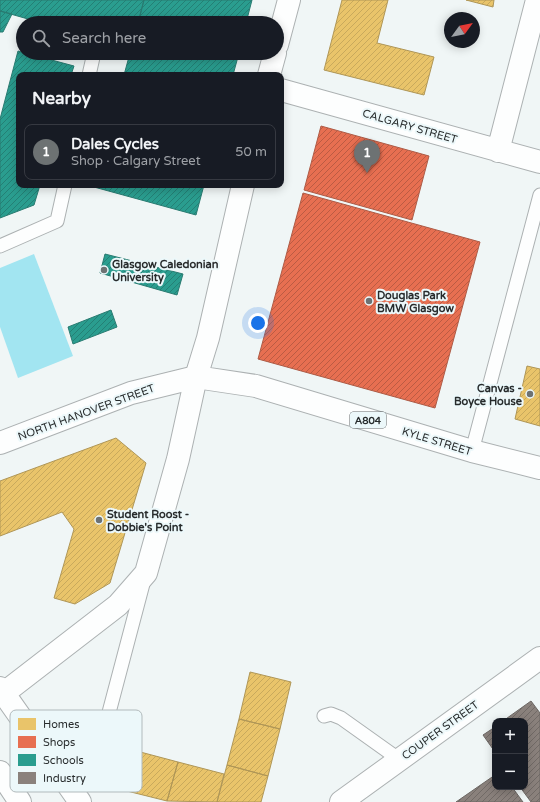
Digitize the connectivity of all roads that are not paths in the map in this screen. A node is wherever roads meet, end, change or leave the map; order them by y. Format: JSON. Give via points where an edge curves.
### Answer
{"nodes":[{"id":1,"x":289,"y":0,"type":"edge"},
{"id":2,"x":537,"y":0,"type":"edge"},
{"id":3,"x":284,"y":18,"type":"edge"},
{"id":4,"x":92,"y":60,"type":"edge"},
{"id":5,"x":273,"y":60,"type":"edge"},
{"id":6,"x":90,"y":72,"type":"edge"},
{"id":7,"x":270,"y":72,"type":"edge"},
{"id":8,"x":284,"y":91,"type":"edge"},
{"id":9,"x":498,"y":151,"type":"junction"},
{"id":10,"x":540,"y":162,"type":"edge"},
{"id":11,"x":64,"y":188,"type":"edge"},
{"id":12,"x":242,"y":188,"type":"edge"},
{"id":13,"x":540,"y":195,"type":"edge"},
{"id":14,"x":0,"y":246,"type":"edge"},
{"id":15,"x":196,"y":377,"type":"junction"},
{"id":16,"x":0,"y":443,"type":"edge"},
{"id":17,"x":472,"y":451,"type":"junction"},
{"id":18,"x":540,"y":468,"type":"edge"},
{"id":19,"x":146,"y":573,"type":"junction"},
{"id":20,"x":540,"y":658,"type":"edge"},
{"id":21,"x":2,"y":690,"type":"edge"},
{"id":22,"x":16,"y":710,"type":"edge"},
{"id":23,"x":110,"y":710,"type":"edge"},
{"id":24,"x":324,"y":716,"type":"dead end"},
{"id":25,"x":400,"y":760,"type":"junction"},
{"id":26,"x":0,"y":772,"type":"edge"},
{"id":27,"x":10,"y":787,"type":"edge"},
{"id":28,"x":13,"y":792,"type":"edge"},
{"id":29,"x":73,"y":792,"type":"edge"},
{"id":30,"x":20,"y":802,"type":"edge"},
{"id":31,"x":80,"y":802,"type":"edge"},
{"id":32,"x":341,"y":802,"type":"edge"}],
"edges":[{"from":1,"to":3,"type":"street"},
{"from":2,"to":9,"type":"street"},
{"from":4,"to":6,"type":"lane"},
{"from":5,"to":7,"type":"street"},
{"from":8,"to":9,"type":"street","name":"CALGARY STREET"},
{"from":9,"to":10,"type":"street","name":"CALGARY STREET"},
{"from":11,"to":14,"type":"lane","via":[[57,221]]},
{"from":12,"to":15,"type":"street","via":[[208,338]]},
{"from":13,"to":17,"type":"lane"},
{"from":15,"to":16,"type":"street","name":"NORTH HANOVER STREET","via":[[131,393]]},
{"from":15,"to":17,"type":"street","name":"KYLE STREET","number":"A804","via":[[256,386]]},
{"from":15,"to":19,"type":"street","via":[[178,459]]},
{"from":17,"to":18,"type":"street","name":"KYLE STREET","number":"A804"},
{"from":19,"to":21,"type":"street","via":[[118,605]]},
{"from":19,"to":23,"type":"lane"},
{"from":20,"to":25,"type":"street","name":"COUPER STREET"},
{"from":21,"to":22,"type":"street"},
{"from":24,"to":25,"type":"lane","via":[[331,714],[341,718]]},
{"from":25,"to":32,"type":"street","name":"COUPER STREET"},
{"from":26,"to":27,"type":"street"},
{"from":28,"to":30,"type":"street"},
{"from":29,"to":31,"type":"street"}]}
